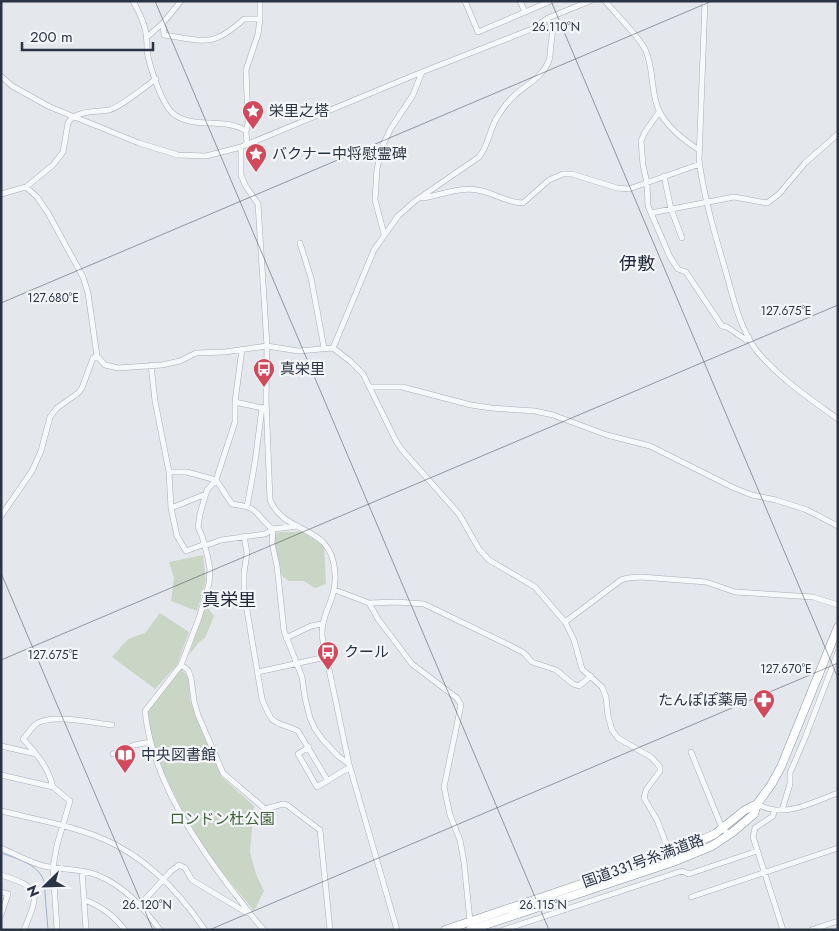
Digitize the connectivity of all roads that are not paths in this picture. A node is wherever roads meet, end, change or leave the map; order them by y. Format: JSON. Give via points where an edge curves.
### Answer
{"nodes":[{"id":1,"x":133,"y":1,"type":"edge"},
{"id":2,"x":181,"y":1,"type":"edge"},
{"id":3,"x":260,"y":1,"type":"edge"},
{"id":4,"x":465,"y":1,"type":"edge"},
{"id":5,"x":520,"y":1,"type":"edge"},
{"id":6,"x":551,"y":1,"type":"edge"},
{"id":7,"x":590,"y":1,"type":"edge"},
{"id":8,"x":605,"y":1,"type":"edge"},
{"id":9,"x":705,"y":1,"type":"edge"},
{"id":10,"x":525,"y":12,"type":"junction"},
{"id":11,"x":548,"y":18,"type":"junction"},
{"id":12,"x":260,"y":19,"type":"junction"},
{"id":13,"x":162,"y":23,"type":"junction"},
{"id":14,"x":146,"y":38,"type":"junction"},
{"id":15,"x":422,"y":72,"type":"junction"},
{"id":16,"x":1,"y":76,"type":"edge"},
{"id":17,"x":156,"y":79,"type":"junction"},
{"id":18,"x":660,"y":112,"type":"junction"},
{"id":19,"x":74,"y":117,"type":"junction"},
{"id":20,"x":246,"y":131,"type":"junction"},
{"id":21,"x":838,"y":134,"type":"edge"},
{"id":22,"x":244,"y":146,"type":"junction"},
{"id":23,"x":699,"y":150,"type":"junction"},
{"id":24,"x":700,"y":164,"type":"junction"},
{"id":25,"x":664,"y":176,"type":"junction"},
{"id":26,"x":647,"y":183,"type":"junction"},
{"id":27,"x":26,"y":187,"type":"junction"},
{"id":28,"x":1,"y":194,"type":"edge"},
{"id":29,"x":420,"y":198,"type":"junction"},
{"id":30,"x":707,"y":202,"type":"junction"},
{"id":31,"x":671,"y":209,"type":"junction"},
{"id":32,"x":651,"y":213,"type":"junction"},
{"id":33,"x":384,"y":234,"type":"junction"},
{"id":34,"x":682,"y":238,"type":"dead end"},
{"id":35,"x":300,"y":242,"type":"dead end"},
{"id":36,"x":749,"y":337,"type":"junction"},
{"id":37,"x":267,"y":346,"type":"junction"},
{"id":38,"x":242,"y":348,"type":"junction"},
{"id":39,"x":324,"y":348,"type":"junction"},
{"id":40,"x":333,"y":348,"type":"junction"},
{"id":41,"x":97,"y":356,"type":"junction"},
{"id":42,"x":151,"y":366,"type":"junction"},
{"id":43,"x":370,"y":387,"type":"junction"},
{"id":44,"x":236,"y":402,"type":"junction"},
{"id":45,"x":264,"y":407,"type":"junction"},
{"id":46,"x":838,"y":419,"type":"edge"},
{"id":47,"x":169,"y":472,"type":"junction"},
{"id":48,"x":216,"y":480,"type":"junction"},
{"id":49,"x":206,"y":494,"type":"junction"},
{"id":50,"x":247,"y":507,"type":"junction"},
{"id":51,"x":171,"y":508,"type":"junction"},
{"id":52,"x":1,"y":516,"type":"edge"},
{"id":53,"x":298,"y":526,"type":"junction"},
{"id":54,"x":838,"y":526,"type":"edge"},
{"id":55,"x":273,"y":529,"type":"junction"},
{"id":56,"x":244,"y":536,"type":"junction"},
{"id":57,"x":205,"y":545,"type":"junction"},
{"id":58,"x":335,"y":590,"type":"junction"},
{"id":59,"x":370,"y":603,"type":"junction"},
{"id":60,"x":838,"y":605,"type":"edge"},
{"id":61,"x":565,"y":622,"type":"junction"},
{"id":62,"x":322,"y":624,"type":"junction"},
{"id":63,"x":838,"y":627,"type":"edge"},
{"id":64,"x":836,"y":636,"type":"edge"},
{"id":65,"x":286,"y":638,"type":"junction"},
{"id":66,"x":838,"y":652,"type":"edge"},
{"id":67,"x":326,"y":657,"type":"junction"},
{"id":68,"x":297,"y":663,"type":"junction"},
{"id":69,"x":181,"y":665,"type":"junction"},
{"id":70,"x":258,"y":672,"type":"junction"},
{"id":71,"x":591,"y":676,"type":"junction"},
{"id":72,"x":112,"y":725,"type":"dead end"},
{"id":73,"x":151,"y":742,"type":"junction"},
{"id":74,"x":1,"y":746,"type":"edge"},
{"id":75,"x":309,"y":747,"type":"junction"},
{"id":76,"x":691,"y":752,"type":"dead end"},
{"id":77,"x":113,"y":754,"type":"dead end"},
{"id":78,"x":37,"y":755,"type":"junction"},
{"id":79,"x":350,"y":765,"type":"junction"},
{"id":80,"x":1,"y":775,"type":"edge"},
{"id":81,"x":328,"y":781,"type":"junction"},
{"id":82,"x":53,"y":787,"type":"junction"},
{"id":83,"x":838,"y":793,"type":"edge"},
{"id":84,"x":757,"y":804,"type":"junction"},
{"id":85,"x":782,"y":810,"type":"junction"},
{"id":86,"x":1,"y":811,"type":"edge"},
{"id":87,"x":774,"y":811,"type":"junction"},
{"id":88,"x":63,"y":826,"type":"junction"},
{"id":89,"x":723,"y":828,"type":"junction"},
{"id":90,"x":728,"y":835,"type":"junction"},
{"id":91,"x":1,"y":848,"type":"edge"},
{"id":92,"x":838,"y":848,"type":"edge"},
{"id":93,"x":757,"y":851,"type":"junction"},
{"id":94,"x":671,"y":858,"type":"junction"},
{"id":95,"x":53,"y":867,"type":"junction"},
{"id":96,"x":82,"y":870,"type":"junction"},
{"id":97,"x":764,"y":873,"type":"junction"},
{"id":98,"x":1,"y":875,"type":"edge"},
{"id":99,"x":164,"y":879,"type":"junction"},
{"id":100,"x":591,"y":889,"type":"junction"},
{"id":101,"x":1,"y":892,"type":"edge"},
{"id":102,"x":691,"y":898,"type":"dead end"},
{"id":103,"x":85,"y":900,"type":"junction"},
{"id":104,"x":594,"y":900,"type":"junction"},
{"id":105,"x":550,"y":902,"type":"junction"},
{"id":106,"x":140,"y":905,"type":"junction"},
{"id":107,"x":250,"y":912,"type":"junction"},
{"id":108,"x":554,"y":913,"type":"junction"},
{"id":109,"x":1,"y":915,"type":"edge"},
{"id":110,"x":470,"y":920,"type":"junction"},
{"id":111,"x":838,"y":921,"type":"edge"},
{"id":112,"x":24,"y":930,"type":"edge"},
{"id":113,"x":57,"y":930,"type":"edge"},
{"id":114,"x":86,"y":930,"type":"edge"},
{"id":115,"x":125,"y":930,"type":"edge"},
{"id":116,"x":160,"y":930,"type":"edge"},
{"id":117,"x":205,"y":930,"type":"edge"},
{"id":118,"x":264,"y":930,"type":"edge"},
{"id":119,"x":330,"y":930,"type":"edge"},
{"id":120,"x":397,"y":930,"type":"edge"},
{"id":121,"x":445,"y":930,"type":"edge"},
{"id":122,"x":470,"y":930,"type":"edge"},
{"id":123,"x":503,"y":930,"type":"edge"},
{"id":124,"x":783,"y":930,"type":"edge"},
{"id":125,"x":811,"y":930,"type":"edge"}],
"edges":[{"from":1,"to":14,"type":"street","via":[[141,14]]},
{"from":2,"to":13,"type":"street"},
{"from":3,"to":12,"type":"street"},
{"from":4,"to":10,"type":"street","via":[[478,32]]},
{"from":5,"to":10,"type":"street"},
{"from":6,"to":10,"type":"street"},
{"from":7,"to":11,"type":"street"},
{"from":8,"to":18,"type":"street","via":[[644,47]]},
{"from":9,"to":23,"type":"street"},
{"from":11,"to":15,"type":"street","via":[[532,29]]},
{"from":11,"to":29,"type":"street","via":[[553,37],[545,69],[514,96],[497,117],[479,158]]},
{"from":12,"to":13,"type":"street","via":[[244,19],[221,37],[208,41],[164,35]]},
{"from":12,"to":20,"type":"street","via":[[246,70]]},
{"from":13,"to":14,"type":"street"},
{"from":14,"to":17,"type":"street"},
{"from":15,"to":22,"type":"street"},
{"from":15,"to":33,"type":"street","via":[[408,104],[390,128],[382,147],[375,200]]},
{"from":16,"to":19,"type":"street","via":[[36,100]]},
{"from":17,"to":19,"type":"street","via":[[114,108]]},
{"from":17,"to":20,"type":"street","via":[[165,104],[175,116],[189,121],[234,125]]},
{"from":18,"to":23,"type":"street","via":[[683,139]]},
{"from":18,"to":26,"type":"street","via":[[641,141]]},
{"from":19,"to":22,"type":"street","via":[[178,155],[206,156]]},
{"from":19,"to":27,"type":"street","via":[[68,123],[61,157]]},
{"from":20,"to":22,"type":"street"},
{"from":21,"to":30,"type":"street","via":[[767,203],[734,197]]},
{"from":22,"to":37,"type":"street","via":[[241,174],[258,204]]},
{"from":23,"to":24,"type":"street"},
{"from":24,"to":25,"type":"street"},
{"from":24,"to":30,"type":"street"},
{"from":25,"to":26,"type":"street"},
{"from":25,"to":31,"type":"street"},
{"from":26,"to":29,"type":"street","via":[[630,189],[617,188],[563,174],[550,180],[523,202],[472,189]]},
{"from":26,"to":32,"type":"street"},
{"from":27,"to":28,"type":"street"},
{"from":27,"to":41,"type":"street","via":[[48,212],[83,277]]},
{"from":29,"to":33,"type":"street","via":[[404,209]]},
{"from":30,"to":31,"type":"street"},
{"from":30,"to":36,"type":"street","via":[[737,309]]},
{"from":31,"to":32,"type":"street"},
{"from":31,"to":34,"type":"street"},
{"from":32,"to":36,"type":"street","via":[[678,269],[686,272],[722,326],[746,340]]},
{"from":33,"to":40,"type":"street","via":[[374,250]]},
{"from":35,"to":39,"type":"street","via":[[311,278]]},
{"from":36,"to":46,"type":"street","via":[[776,372]]},
{"from":37,"to":38,"type":"street"},
{"from":37,"to":39,"type":"street","via":[[298,351]]},
{"from":37,"to":45,"type":"street"},
{"from":38,"to":42,"type":"street","via":[[196,353],[174,362]]},
{"from":38,"to":44,"type":"street"},
{"from":39,"to":40,"type":"street"},
{"from":40,"to":43,"type":"street","via":[[360,370]]},
{"from":41,"to":42,"type":"street","via":[[112,368]]},
{"from":41,"to":52,"type":"street","via":[[93,358],[82,388],[50,417],[32,470]]},
{"from":42,"to":47,"type":"street"},
{"from":43,"to":54,"type":"street","via":[[402,387],[470,405],[552,415],[650,446],[734,488],[807,510]]},
{"from":43,"to":61,"type":"street","via":[[402,450],[459,514],[479,549],[489,560],[535,587]]},
{"from":44,"to":45,"type":"street"},
{"from":44,"to":48,"type":"street","via":[[235,422]]},
{"from":45,"to":50,"type":"street"},
{"from":45,"to":53,"type":"street","via":[[270,500],[278,513]]},
{"from":47,"to":48,"type":"street","via":[[187,472]]},
{"from":47,"to":51,"type":"street"},
{"from":48,"to":49,"type":"street"},
{"from":48,"to":50,"type":"street","via":[[232,504]]},
{"from":49,"to":51,"type":"street"},
{"from":49,"to":57,"type":"street","via":[[198,527]]},
{"from":50,"to":55,"type":"street"},
{"from":51,"to":57,"type":"street","via":[[177,536],[186,551]]},
{"from":53,"to":55,"type":"street"},
{"from":53,"to":58,"type":"street","via":[[327,545],[334,562]]},
{"from":55,"to":56,"type":"street","via":[[265,534]]},
{"from":55,"to":65,"type":"street","via":[[273,554]]},
{"from":56,"to":57,"type":"street"},
{"from":56,"to":70,"type":"street","via":[[247,553],[244,593]]},
{"from":57,"to":69,"type":"street","via":[[210,569],[209,584]]},
{"from":58,"to":59,"type":"street"},
{"from":58,"to":62,"type":"street"},
{"from":59,"to":71,"type":"street","via":[[424,604],[511,646],[532,662],[556,670],[575,686]]},
{"from":59,"to":110,"type":"street","via":[[412,664],[457,698],[461,705],[444,787],[460,840]]},
{"from":60,"to":61,"type":"street","via":[[812,597],[735,592],[706,582],[628,578]]},
{"from":61,"to":71,"type":"street","via":[[582,668]]},
{"from":62,"to":65,"type":"street"},
{"from":62,"to":67,"type":"street"},
{"from":63,"to":64,"type":"highway"},
{"from":64,"to":84,"type":"highway","via":[[782,766]]},
{"from":65,"to":68,"type":"street"},
{"from":66,"to":85,"type":"street","via":[[790,773]]},
{"from":67,"to":68,"type":"street"},
{"from":67,"to":79,"type":"street"},
{"from":68,"to":70,"type":"street"},
{"from":68,"to":79,"type":"street","via":[[315,729]]},
{"from":69,"to":73,"type":"street","via":[[145,711]]},
{"from":69,"to":119,"type":"street","via":[[188,670],[198,715],[223,773],[265,809],[287,805],[320,830]]},
{"from":70,"to":75,"type":"street","via":[[262,699],[271,720],[298,731]]},
{"from":71,"to":94,"type":"street","via":[[602,687],[612,730],[618,738],[651,757],[660,767],[644,798]]},
{"from":72,"to":78,"type":"street","via":[[60,719],[37,723],[23,740]]},
{"from":73,"to":77,"type":"street"},
{"from":73,"to":107,"type":"street","via":[[167,785],[192,834]]},
{"from":74,"to":78,"type":"street"},
{"from":75,"to":81,"type":"street"},
{"from":75,"to":81,"type":"street","via":[[298,754],[304,766],[317,788]]},
{"from":76,"to":89,"type":"street"},
{"from":78,"to":82,"type":"street","via":[[50,775]]},
{"from":79,"to":81,"type":"street"},
{"from":79,"to":120,"type":"street"},
{"from":80,"to":82,"type":"street"},
{"from":82,"to":88,"type":"street","via":[[70,801]]},
{"from":83,"to":85,"type":"street"},
{"from":84,"to":87,"type":"street"},
{"from":84,"to":89,"type":"highway","name":"国道331号糸満道路"},
{"from":84,"to":90,"type":"highway","name":"国道331号糸満道路","via":[[754,814]]},
{"from":85,"to":87,"type":"street"},
{"from":86,"to":88,"type":"street"},
{"from":87,"to":93,"type":"street","via":[[773,816],[753,832]]},
{"from":88,"to":95,"type":"street"},
{"from":88,"to":99,"type":"street","via":[[120,847]]},
{"from":89,"to":90,"type":"street"},
{"from":89,"to":94,"type":"highway","name":"国道331号糸満道路"},
{"from":90,"to":94,"type":"highway","name":"国道331号糸満道路","via":[[712,846]]},
{"from":91,"to":95,"type":"street"},
{"from":92,"to":97,"type":"street"},
{"from":93,"to":97,"type":"street"},
{"from":93,"to":104,"type":"street"},
{"from":94,"to":100,"type":"highway","name":"国道331号糸満道路"},
{"from":94,"to":110,"type":"highway","name":"国道331号糸満道路"},
{"from":95,"to":96,"type":"street"},
{"from":95,"to":113,"type":"street"},
{"from":96,"to":103,"type":"street"},
{"from":96,"to":106,"type":"street","via":[[110,881]]},
{"from":97,"to":102,"type":"street"},
{"from":97,"to":124,"type":"street"},
{"from":98,"to":112,"type":"street","via":[[20,881],[31,889],[35,897]]},
{"from":99,"to":106,"type":"street"},
{"from":99,"to":107,"type":"street","via":[[179,865],[185,868],[192,880],[246,913]]},
{"from":99,"to":117,"type":"street"},
{"from":100,"to":104,"type":"street"},
{"from":100,"to":105,"type":"highway","name":"国道331号糸満道路"},
{"from":101,"to":109,"type":"street","via":[[8,894]]},
{"from":103,"to":114,"type":"street"},
{"from":103,"to":115,"type":"street","via":[[114,916]]},
{"from":104,"to":108,"type":"street"},
{"from":105,"to":108,"type":"street"},
{"from":105,"to":122,"type":"highway","name":"国道331号糸満道路"},
{"from":106,"to":116,"type":"street"},
{"from":107,"to":118,"type":"street"},
{"from":108,"to":123,"type":"street"},
{"from":110,"to":121,"type":"highway","name":"国道331号糸満道路"},
{"from":111,"to":125,"type":"street"}]}
